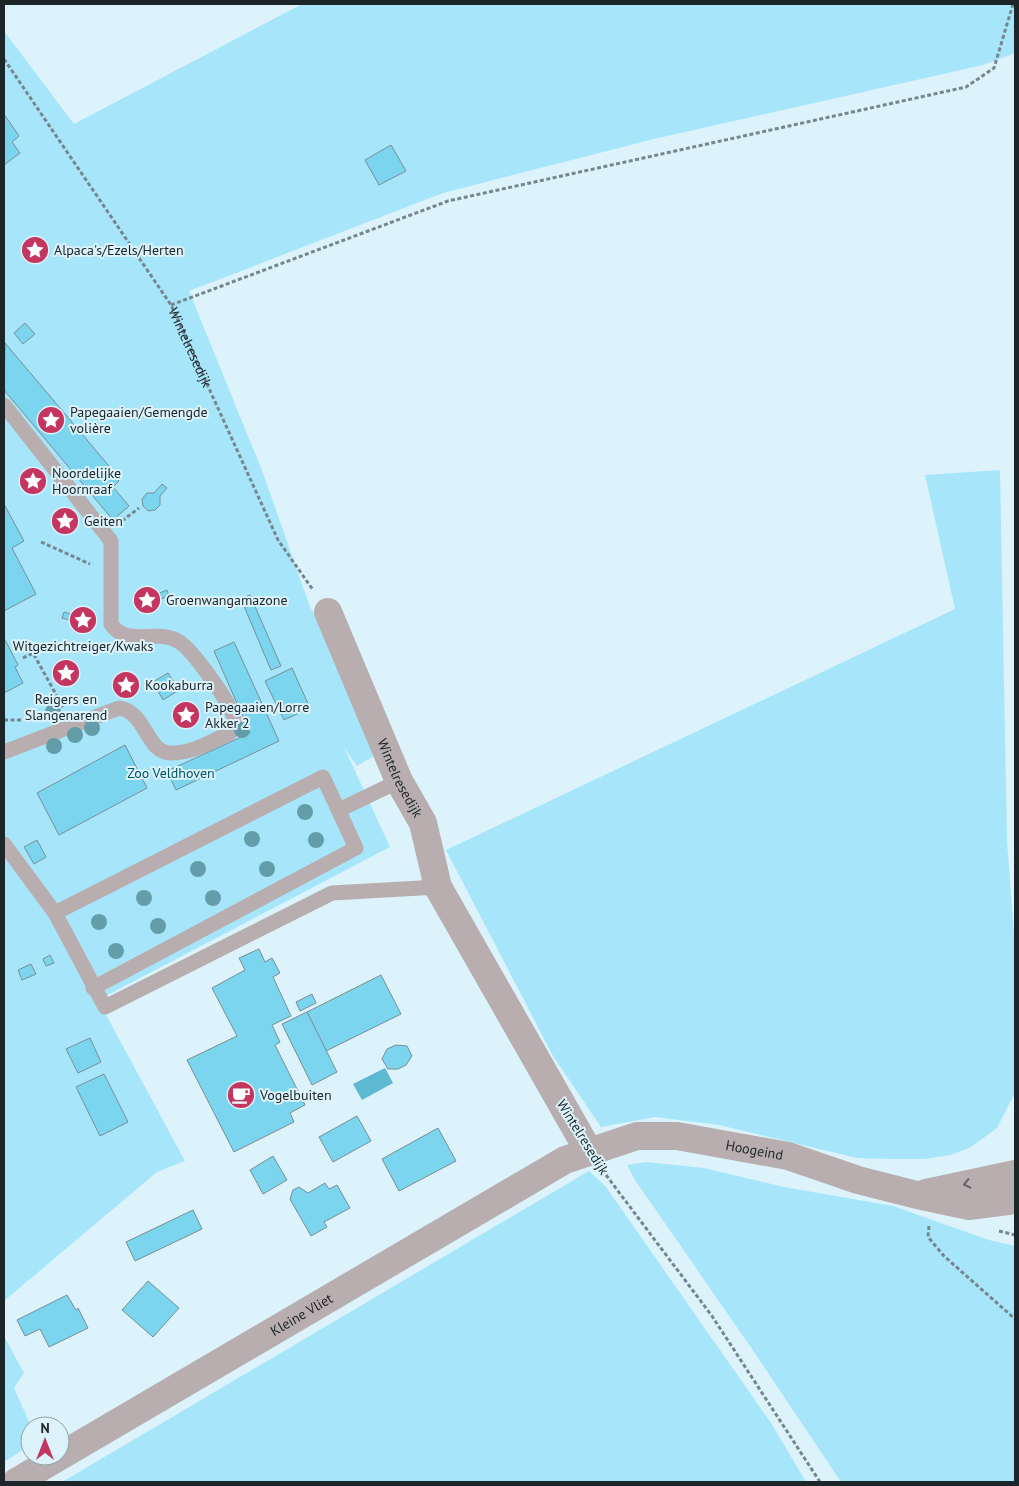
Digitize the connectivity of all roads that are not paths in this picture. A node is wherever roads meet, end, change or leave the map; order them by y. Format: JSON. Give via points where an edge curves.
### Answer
{"nodes":[{"id":1,"x":4,"y":405,"type":"edge"},
{"id":2,"x":328,"y":612,"type":"road end"},
{"id":3,"x":4,"y":752,"type":"edge"},
{"id":4,"x":399,"y":781,"type":"junction"},
{"id":5,"x":339,"y":810,"type":"junction"},
{"id":6,"x":4,"y":844,"type":"edge"},
{"id":7,"x":438,"y":887,"type":"junction"},
{"id":8,"x":55,"y":914,"type":"junction"},
{"id":9,"x":93,"y":988,"type":"junction"},
{"id":10,"x":588,"y":1150,"type":"junction"},
{"id":11,"x":1015,"y":1174,"type":"edge"},
{"id":12,"x":917,"y":1195,"type":"junction"},
{"id":13,"x":1015,"y":1200,"type":"edge"},
{"id":14,"x":16,"y":1482,"type":"edge"}],
"edges":[{"from":1,"to":3,"type":"lane","via":[[111,541],[111,624],[115,630],[126,637],[158,635],[179,641],[220,688],[235,722],[230,734],[193,750],[169,754],[154,746],[136,715],[128,709],[119,708]]},
{"from":2,"to":4,"type":"street","name":"Wintelresedijk"},
{"from":4,"to":5,"type":"lane"},
{"from":4,"to":7,"type":"street","name":"Wintelresedijk","via":[[423,823]]},
{"from":5,"to":8,"type":"lane","via":[[323,777]]},
{"from":5,"to":9,"type":"lane","via":[[356,848]]},
{"from":6,"to":8,"type":"lane"},
{"from":7,"to":9,"type":"lane","via":[[332,893],[105,1006]]},
{"from":7,"to":10,"type":"street","name":"Wintelresedijk"},
{"from":8,"to":9,"type":"lane"},
{"from":10,"to":12,"type":"street","name":"Hoogeind","via":[[637,1136],[677,1136],[788,1156],[858,1180]]},
{"from":10,"to":14,"type":"street","name":"Kleine Vliet","via":[[406,1251]]},
{"from":11,"to":12,"type":"street","name":"Hoogeind","one_way":true},
{"from":12,"to":13,"type":"street","name":"Hoogeind","via":[[969,1206]]}]}
